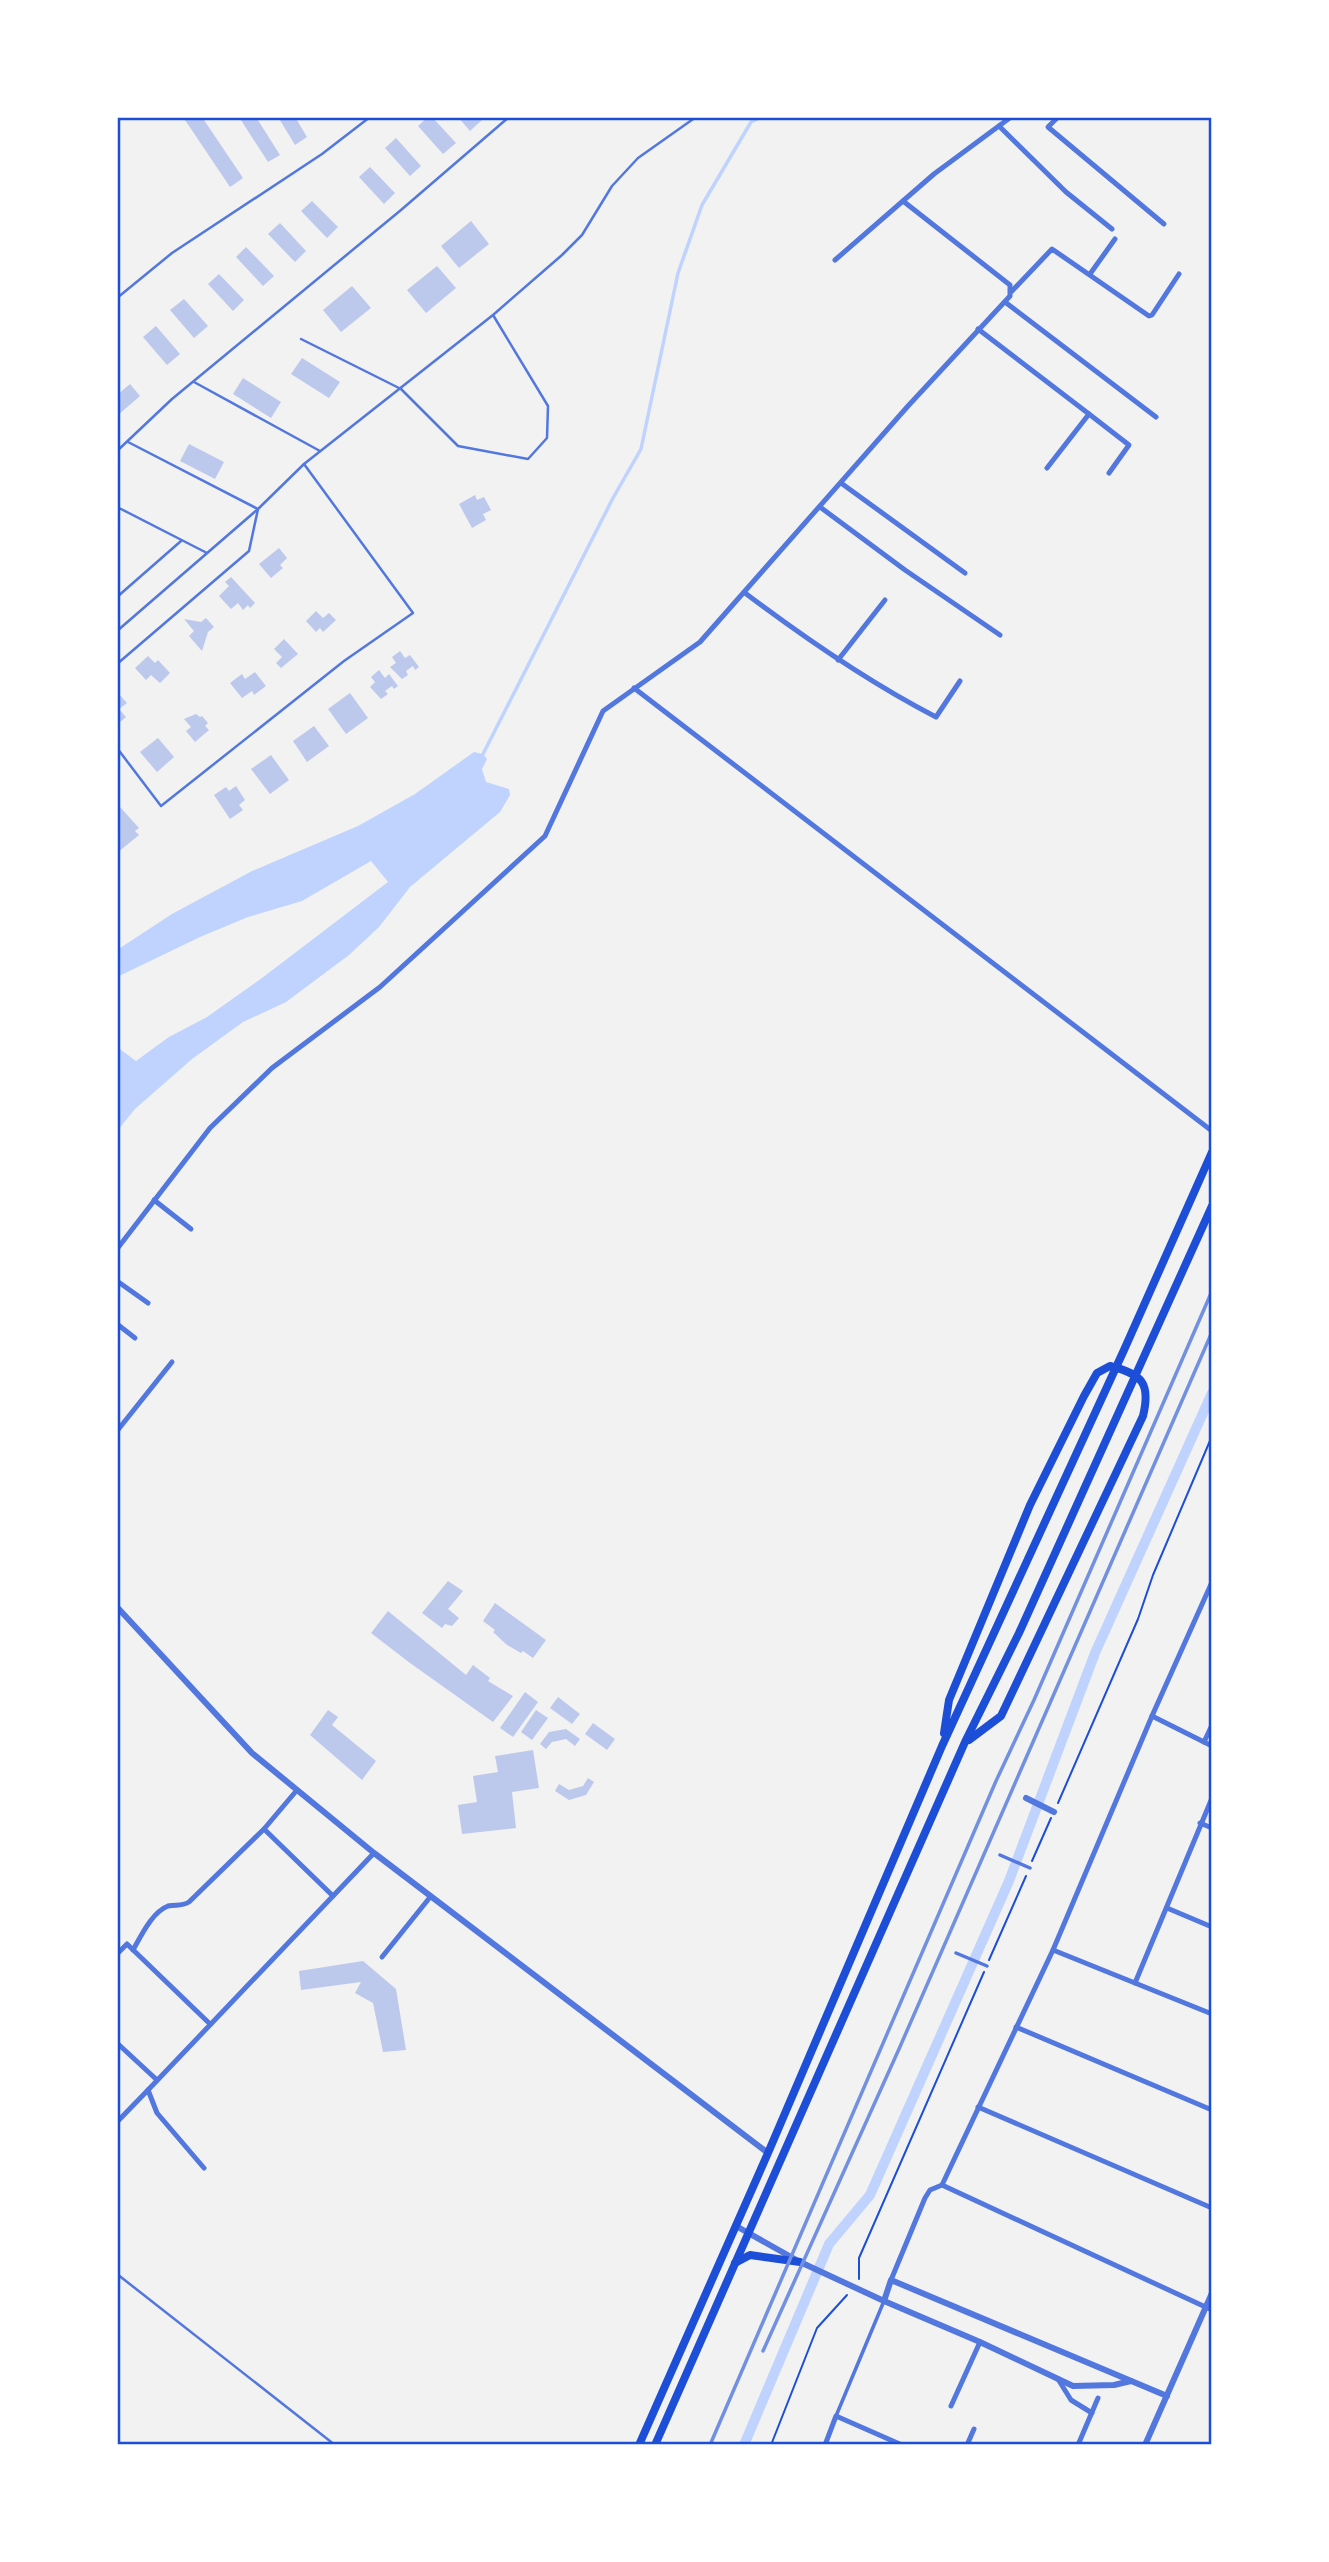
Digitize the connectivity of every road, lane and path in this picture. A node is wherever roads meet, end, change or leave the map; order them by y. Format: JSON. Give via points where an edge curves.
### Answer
{"nodes":[{"id":1,"x":370,"y":117,"type":"edge"},
{"id":2,"x":509,"y":117,"type":"edge"},
{"id":3,"x":696,"y":117,"type":"edge"},
{"id":4,"x":1011,"y":117,"type":"edge"},
{"id":5,"x":1058,"y":117,"type":"edge"},
{"id":6,"x":999,"y":126,"type":"junction"},
{"id":7,"x":903,"y":201,"type":"junction"},
{"id":8,"x":1164,"y":224,"type":"dead end"},
{"id":9,"x":1112,"y":229,"type":"dead end"},
{"id":10,"x":1115,"y":239,"type":"dead end"},
{"id":11,"x":835,"y":260,"type":"dead end"},
{"id":12,"x":1090,"y":274,"type":"junction"},
{"id":13,"x":1179,"y":274,"type":"dead end"},
{"id":14,"x":1011,"y":288,"type":"junction"},
{"id":15,"x":117,"y":298,"type":"edge"},
{"id":16,"x":1005,"y":302,"type":"junction"},
{"id":17,"x":492,"y":315,"type":"junction"},
{"id":18,"x":978,"y":329,"type":"junction"},
{"id":19,"x":300,"y":339,"type":"dead end"},
{"id":20,"x":194,"y":382,"type":"junction"},
{"id":21,"x":401,"y":389,"type":"junction"},
{"id":22,"x":1089,"y":414,"type":"junction"},
{"id":23,"x":1156,"y":417,"type":"dead end"},
{"id":24,"x":128,"y":442,"type":"junction"},
{"id":25,"x":117,"y":451,"type":"edge"},
{"id":26,"x":320,"y":451,"type":"junction"},
{"id":27,"x":304,"y":464,"type":"junction"},
{"id":28,"x":1048,"y":468,"type":"dead end"},
{"id":29,"x":1109,"y":473,"type":"dead end"},
{"id":30,"x":841,"y":483,"type":"junction"},
{"id":31,"x":820,"y":506,"type":"junction"},
{"id":32,"x":117,"y":508,"type":"edge"},
{"id":33,"x":258,"y":509,"type":"junction"},
{"id":34,"x":181,"y":541,"type":"junction"},
{"id":35,"x":207,"y":553,"type":"junction"},
{"id":36,"x":965,"y":573,"type":"dead end"},
{"id":37,"x":745,"y":593,"type":"junction"},
{"id":38,"x":117,"y":597,"type":"edge"},
{"id":39,"x":885,"y":600,"type":"dead end"},
{"id":40,"x":117,"y":631,"type":"edge"},
{"id":41,"x":1000,"y":635,"type":"dead end"},
{"id":42,"x":838,"y":660,"type":"junction"},
{"id":43,"x":117,"y":664,"type":"edge"},
{"id":44,"x":960,"y":681,"type":"dead end"},
{"id":45,"x":634,"y":688,"type":"junction"},
{"id":46,"x":117,"y":748,"type":"edge"},
{"id":47,"x":1212,"y":1131,"type":"edge"},
{"id":48,"x":1212,"y":1152,"type":"edge"},
{"id":49,"x":154,"y":1200,"type":"junction"},
{"id":50,"x":1212,"y":1206,"type":"edge"},
{"id":51,"x":191,"y":1229,"type":"dead end"},
{"id":52,"x":117,"y":1249,"type":"edge"},
{"id":53,"x":117,"y":1281,"type":"edge"},
{"id":54,"x":148,"y":1303,"type":"dead end"},
{"id":55,"x":117,"y":1324,"type":"edge"},
{"id":56,"x":135,"y":1338,"type":"dead end"},
{"id":57,"x":172,"y":1362,"type":"dead end"},
{"id":58,"x":117,"y":1431,"type":"edge"},
{"id":59,"x":1212,"y":1436,"type":"edge"},
{"id":60,"x":1212,"y":1581,"type":"edge"},
{"id":61,"x":117,"y":1608,"type":"edge"},
{"id":62,"x":1152,"y":1716,"type":"junction"},
{"id":63,"x":1212,"y":1726,"type":"edge"},
{"id":64,"x":965,"y":1742,"type":"junction"},
{"id":65,"x":1204,"y":1742,"type":"junction"},
{"id":66,"x":942,"y":1746,"type":"junction"},
{"id":67,"x":1212,"y":1746,"type":"edge"},
{"id":68,"x":297,"y":1790,"type":"junction"},
{"id":69,"x":1026,"y":1798,"type":"dead end"},
{"id":70,"x":1212,"y":1798,"type":"edge"},
{"id":71,"x":1054,"y":1812,"type":"junction"},
{"id":72,"x":1200,"y":1823,"type":"junction"},
{"id":73,"x":1212,"y":1828,"type":"edge"},
{"id":74,"x":264,"y":1829,"type":"junction"},
{"id":75,"x":374,"y":1853,"type":"junction"},
{"id":76,"x":1000,"y":1855,"type":"dead end"},
{"id":77,"x":1030,"y":1867,"type":"junction"},
{"id":78,"x":333,"y":1896,"type":"junction"},
{"id":79,"x":431,"y":1896,"type":"junction"},
{"id":80,"x":1167,"y":1908,"type":"junction"},
{"id":81,"x":1212,"y":1927,"type":"edge"},
{"id":82,"x":133,"y":1950,"type":"junction"},
{"id":83,"x":1053,"y":1950,"type":"junction"},
{"id":84,"x":956,"y":1953,"type":"dead end"},
{"id":85,"x":117,"y":1954,"type":"edge"},
{"id":86,"x":382,"y":1957,"type":"dead end"},
{"id":87,"x":987,"y":1966,"type":"junction"},
{"id":88,"x":1135,"y":1983,"type":"junction"},
{"id":89,"x":1212,"y":2014,"type":"edge"},
{"id":90,"x":209,"y":2024,"type":"junction"},
{"id":91,"x":1017,"y":2027,"type":"junction"},
{"id":92,"x":117,"y":2043,"type":"edge"},
{"id":93,"x":157,"y":2080,"type":"junction"},
{"id":94,"x":148,"y":2090,"type":"junction"},
{"id":95,"x":978,"y":2107,"type":"junction"},
{"id":96,"x":1212,"y":2110,"type":"edge"},
{"id":97,"x":117,"y":2122,"type":"edge"},
{"id":98,"x":768,"y":2153,"type":"junction"},
{"id":99,"x":204,"y":2168,"type":"dead end"},
{"id":100,"x":942,"y":2185,"type":"junction"},
{"id":101,"x":1212,"y":2208,"type":"edge"},
{"id":102,"x":736,"y":2226,"type":"junction"},
{"id":103,"x":749,"y":2232,"type":"junction"},
{"id":104,"x":800,"y":2262,"type":"junction"},
{"id":105,"x":735,"y":2263,"type":"junction"},
{"id":106,"x":117,"y":2274,"type":"edge"},
{"id":107,"x":891,"y":2280,"type":"junction"},
{"id":108,"x":853,"y":2286,"type":"junction"},
{"id":109,"x":1212,"y":2293,"type":"edge"},
{"id":110,"x":884,"y":2301,"type":"junction"},
{"id":111,"x":1209,"y":2309,"type":"edge"},
{"id":112,"x":980,"y":2342,"type":"junction"},
{"id":113,"x":1058,"y":2379,"type":"junction"},
{"id":114,"x":1131,"y":2381,"type":"junction"},
{"id":115,"x":1167,"y":2396,"type":"junction"},
{"id":116,"x":1098,"y":2399,"type":"dead end"},
{"id":117,"x":951,"y":2406,"type":"dead end"},
{"id":118,"x":1092,"y":2413,"type":"junction"},
{"id":119,"x":836,"y":2416,"type":"junction"},
{"id":120,"x":974,"y":2428,"type":"dead end"},
{"id":121,"x":335,"y":2445,"type":"edge"},
{"id":122,"x":639,"y":2445,"type":"edge"},
{"id":123,"x":654,"y":2445,"type":"edge"},
{"id":124,"x":771,"y":2445,"type":"edge"},
{"id":125,"x":825,"y":2445,"type":"edge"},
{"id":126,"x":902,"y":2445,"type":"edge"},
{"id":127,"x":967,"y":2445,"type":"edge"},
{"id":128,"x":1078,"y":2445,"type":"edge"},
{"id":129,"x":1145,"y":2445,"type":"edge"}],
"edges":[{"from":1,"to":15,"type":"lane","via":[[172,253]]},
{"from":2,"to":20,"type":"lane"},
{"from":3,"to":17,"type":"lane","via":[[638,158],[612,186],[582,235]]},
{"from":4,"to":6,"type":"street"},
{"from":5,"to":8,"type":"street","via":[[1048,127]]},
{"from":6,"to":7,"type":"street"},
{"from":6,"to":9,"type":"street","via":[[1066,192]]},
{"from":7,"to":11,"type":"street"},
{"from":7,"to":14,"type":"street"},
{"from":10,"to":12,"type":"street"},
{"from":12,"to":13,"type":"street","via":[[1149,316]]},
{"from":12,"to":14,"type":"street","via":[[1052,249]]},
{"from":14,"to":16,"type":"street"},
{"from":16,"to":18,"type":"street"},
{"from":16,"to":23,"type":"street"},
{"from":17,"to":21,"type":"lane"},
{"from":17,"to":21,"type":"lane","via":[[548,406],[547,439],[528,459],[458,446]]},
{"from":18,"to":22,"type":"street"},
{"from":18,"to":30,"type":"street"},
{"from":19,"to":21,"type":"lane"},
{"from":20,"to":24,"type":"lane"},
{"from":20,"to":26,"type":"lane"},
{"from":21,"to":26,"type":"lane"},
{"from":22,"to":28,"type":"street"},
{"from":22,"to":29,"type":"street","via":[[1129,445]]},
{"from":24,"to":25,"type":"lane"},
{"from":24,"to":33,"type":"lane"},
{"from":26,"to":27,"type":"lane"},
{"from":27,"to":33,"type":"lane"},
{"from":27,"to":46,"type":"lane","via":[[413,613],[344,660],[161,806]]},
{"from":30,"to":31,"type":"street"},
{"from":30,"to":36,"type":"street"},
{"from":31,"to":37,"type":"street"},
{"from":31,"to":41,"type":"street"},
{"from":32,"to":34,"type":"lane"},
{"from":33,"to":35,"type":"lane"},
{"from":33,"to":43,"type":"lane","via":[[249,551]]},
{"from":34,"to":35,"type":"lane"},
{"from":34,"to":38,"type":"lane"},
{"from":35,"to":40,"type":"lane"},
{"from":37,"to":42,"type":"street"},
{"from":37,"to":45,"type":"street","via":[[700,642]]},
{"from":39,"to":42,"type":"street"},
{"from":42,"to":44,"type":"street","via":[[936,717]]},
{"from":45,"to":47,"type":"street"},
{"from":45,"to":49,"type":"street","via":[[603,711],[545,836],[380,987],[272,1069],[210,1128]]},
{"from":48,"to":66,"type":"main road"},
{"from":49,"to":51,"type":"street"},
{"from":49,"to":52,"type":"street"},
{"from":50,"to":64,"type":"main road"},
{"from":53,"to":54,"type":"street"},
{"from":55,"to":56,"type":"street"},
{"from":57,"to":58,"type":"street"},
{"from":59,"to":71,"type":"path"},
{"from":60,"to":62,"type":"street"},
{"from":61,"to":68,"type":"street","via":[[239,1741]]},
{"from":62,"to":65,"type":"street"},
{"from":62,"to":83,"type":"street"},
{"from":63,"to":65,"type":"street"},
{"from":64,"to":66,"type":"main road","via":[[1001,1716],[1143,1416],[1148,1398],[1143,1381],[1129,1371],[1110,1366],[1097,1373],[1030,1505],[949,1700]]},
{"from":64,"to":103,"type":"main road"},
{"from":65,"to":67,"type":"street"},
{"from":66,"to":98,"type":"main road"},
{"from":68,"to":74,"type":"street"},
{"from":68,"to":75,"type":"street"},
{"from":69,"to":71,"type":"street"},
{"from":70,"to":72,"type":"street"},
{"from":71,"to":77,"type":"path"},
{"from":72,"to":73,"type":"street"},
{"from":72,"to":80,"type":"street"},
{"from":74,"to":78,"type":"street"},
{"from":74,"to":82,"type":"street","via":[[189,1902],[167,1906],[155,1916]]},
{"from":75,"to":78,"type":"street"},
{"from":75,"to":79,"type":"street"},
{"from":76,"to":77,"type":"street"},
{"from":77,"to":87,"type":"path"},
{"from":78,"to":90,"type":"street"},
{"from":79,"to":86,"type":"street"},
{"from":79,"to":98,"type":"street"},
{"from":80,"to":81,"type":"street"},
{"from":80,"to":88,"type":"street"},
{"from":82,"to":85,"type":"street","via":[[127,1944]]},
{"from":82,"to":90,"type":"street"},
{"from":83,"to":88,"type":"street"},
{"from":83,"to":91,"type":"street"},
{"from":84,"to":87,"type":"street"},
{"from":87,"to":108,"type":"path","via":[[859,2258],[859,2279]]},
{"from":88,"to":89,"type":"street"},
{"from":90,"to":93,"type":"street"},
{"from":91,"to":95,"type":"street"},
{"from":91,"to":96,"type":"street"},
{"from":92,"to":93,"type":"street"},
{"from":93,"to":94,"type":"street"},
{"from":94,"to":97,"type":"street"},
{"from":94,"to":99,"type":"street","via":[[157,2113]]},
{"from":95,"to":100,"type":"street"},
{"from":95,"to":101,"type":"street"},
{"from":98,"to":102,"type":"main road"},
{"from":100,"to":107,"type":"street","via":[[925,2198]]},
{"from":100,"to":111,"type":"street"},
{"from":102,"to":103,"type":"street"},
{"from":102,"to":122,"type":"main road"},
{"from":103,"to":104,"type":"street"},
{"from":103,"to":105,"type":"main road"},
{"from":104,"to":105,"type":"main road","via":[[750,2255]]},
{"from":104,"to":108,"type":"street"},
{"from":105,"to":123,"type":"main road"},
{"from":106,"to":121,"type":"lane"},
{"from":107,"to":110,"type":"street"},
{"from":107,"to":114,"type":"street"},
{"from":108,"to":110,"type":"street"},
{"from":108,"to":124,"type":"path","via":[[817,2328]]},
{"from":109,"to":111,"type":"street"},
{"from":110,"to":112,"type":"street"},
{"from":110,"to":119,"type":"street"},
{"from":111,"to":115,"type":"street"},
{"from":112,"to":113,"type":"street"},
{"from":112,"to":117,"type":"street"},
{"from":113,"to":114,"type":"street","via":[[1073,2386]]},
{"from":113,"to":118,"type":"street","via":[[1071,2400]]},
{"from":114,"to":115,"type":"street"},
{"from":115,"to":129,"type":"street"},
{"from":116,"to":118,"type":"street"},
{"from":118,"to":128,"type":"street"},
{"from":119,"to":125,"type":"street"},
{"from":119,"to":126,"type":"street"},
{"from":120,"to":127,"type":"street"}]}
